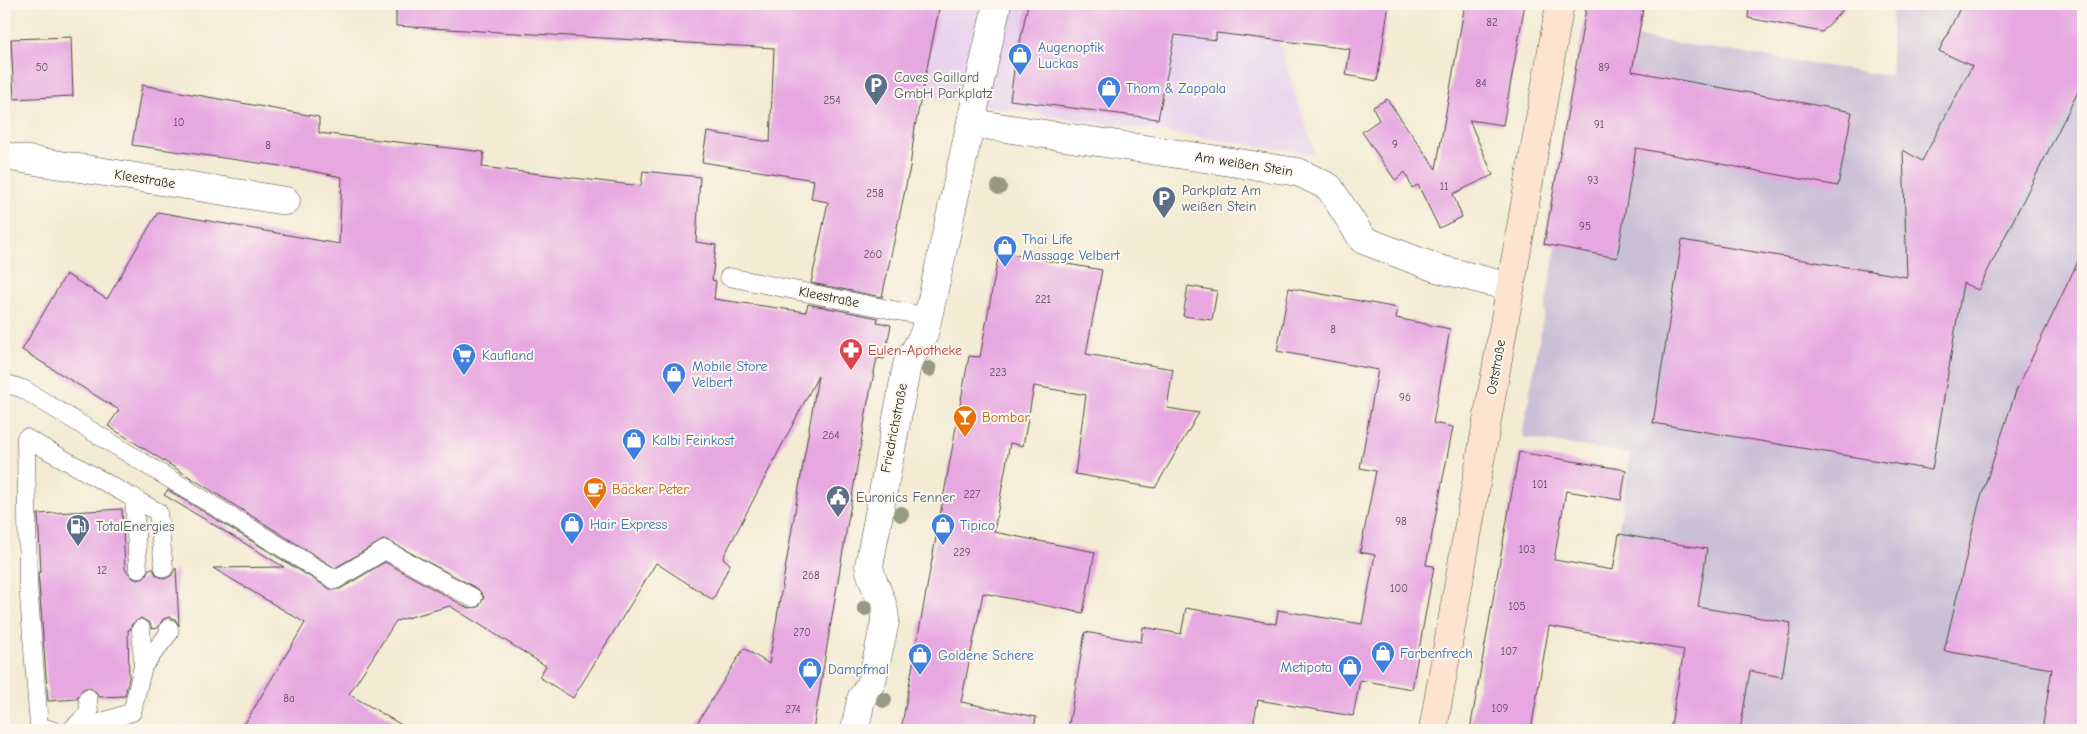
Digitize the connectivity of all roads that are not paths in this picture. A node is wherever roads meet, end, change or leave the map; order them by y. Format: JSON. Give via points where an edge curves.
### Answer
{"nodes":[{"id":1,"x":996,"y":4,"type":"edge"},
{"id":2,"x":1560,"y":4,"type":"edge"},
{"id":3,"x":974,"y":110,"type":"junction"},
{"id":4,"x":4,"y":156,"type":"edge"},
{"id":5,"x":286,"y":201,"type":"dead end"},
{"id":6,"x":729,"y":277,"type":"dead end"},
{"id":7,"x":1510,"y":287,"type":"junction"},
{"id":8,"x":928,"y":317,"type":"junction"},
{"id":9,"x":4,"y":383,"type":"edge"},
{"id":10,"x":134,"y":497,"type":"junction"},
{"id":11,"x":164,"y":568,"type":"dead end"},
{"id":12,"x":138,"y":569,"type":"dead end"},
{"id":13,"x":473,"y":598,"type":"dead end"},
{"id":14,"x":169,"y":628,"type":"dead end"},
{"id":15,"x":141,"y":629,"type":"dead end"},
{"id":16,"x":143,"y":666,"type":"junction"},
{"id":17,"x":88,"y":698,"type":"dead end"},
{"id":18,"x":52,"y":730,"type":"edge"},
{"id":19,"x":70,"y":730,"type":"edge"},
{"id":20,"x":79,"y":730,"type":"edge"},
{"id":21,"x":855,"y":730,"type":"edge"},
{"id":22,"x":1432,"y":730,"type":"edge"}],
"edges":[{"from":1,"to":3,"type":"street","name":"Friedrichstraße"},
{"from":2,"to":7,"type":"main road","name":"Oststraße"},
{"from":3,"to":7,"type":"street","name":"Am weißen Stein","via":[[1298,172],[1329,187],[1363,240],[1436,268]]},
{"from":3,"to":8,"type":"street","name":"Friedrichstraße"},
{"from":4,"to":5,"type":"street","name":"Kleestraße"},
{"from":6,"to":8,"type":"lane","name":"Kleestraße"},
{"from":7,"to":22,"type":"main road","name":"Oststraße"},
{"from":8,"to":21,"type":"street","name":"Friedrichstraße","via":[[924,334],[907,365],[869,566],[886,614],[872,680],[861,699]]},
{"from":9,"to":13,"type":"lane","via":[[23,389],[335,580],[385,550]]},
{"from":10,"to":11,"type":"lane","via":[[158,512]]},
{"from":10,"to":12,"type":"lane"},
{"from":10,"to":18,"type":"lane","via":[[26,438],[39,726]]},
{"from":14,"to":16,"type":"lane","via":[[170,634]]},
{"from":15,"to":16,"type":"lane"},
{"from":16,"to":20,"type":"lane","via":[[132,712]]},
{"from":17,"to":19,"type":"lane","via":[[89,713]]}]}
